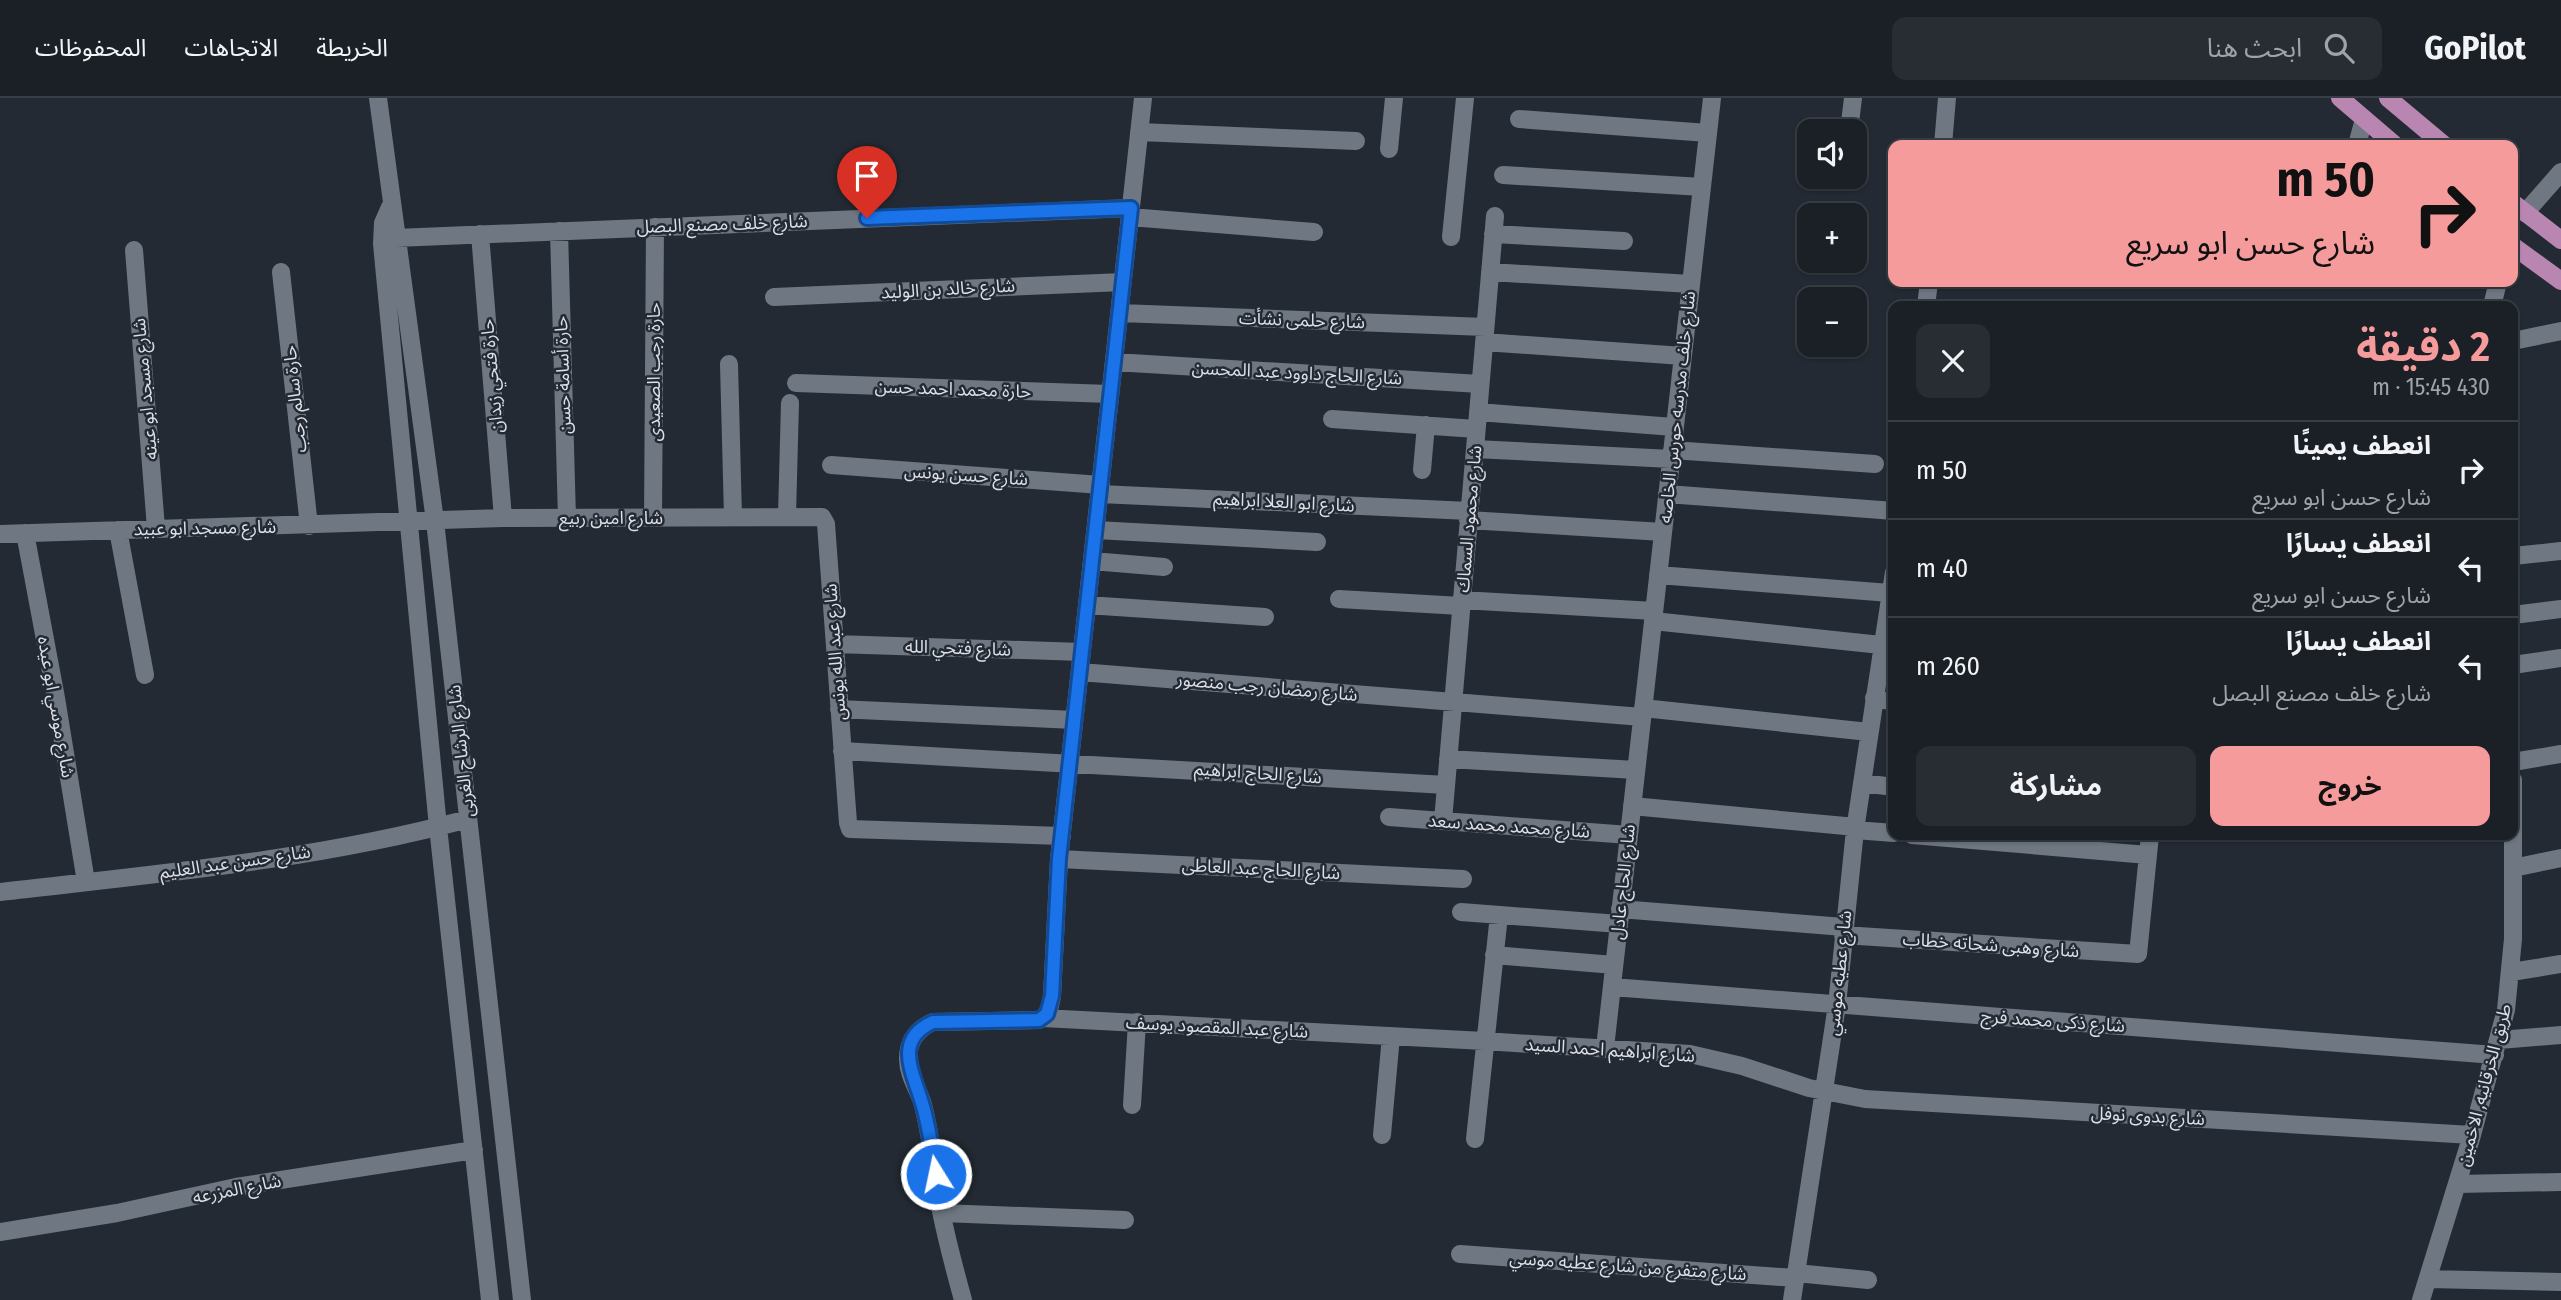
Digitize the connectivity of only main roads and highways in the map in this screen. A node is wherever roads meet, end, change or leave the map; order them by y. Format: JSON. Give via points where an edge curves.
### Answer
{"nodes":[{"id":1,"x":2340,"y":98,"type":"edge"},
{"id":2,"x":2388,"y":98,"type":"edge"},
{"id":3,"x":2389,"y":140,"type":"edge"},
{"id":4,"x":2438,"y":140,"type":"edge"},
{"id":5,"x":2519,"y":208,"type":"edge"},
{"id":6,"x":2561,"y":240,"type":"edge"},
{"id":7,"x":2518,"y":250,"type":"edge"},
{"id":8,"x":2561,"y":281,"type":"edge"}],
"edges":[{"from":1,"to":3,"type":"main road"},
{"from":2,"to":4,"type":"main road"},
{"from":5,"to":6,"type":"main road"},
{"from":7,"to":8,"type":"main road"}]}
